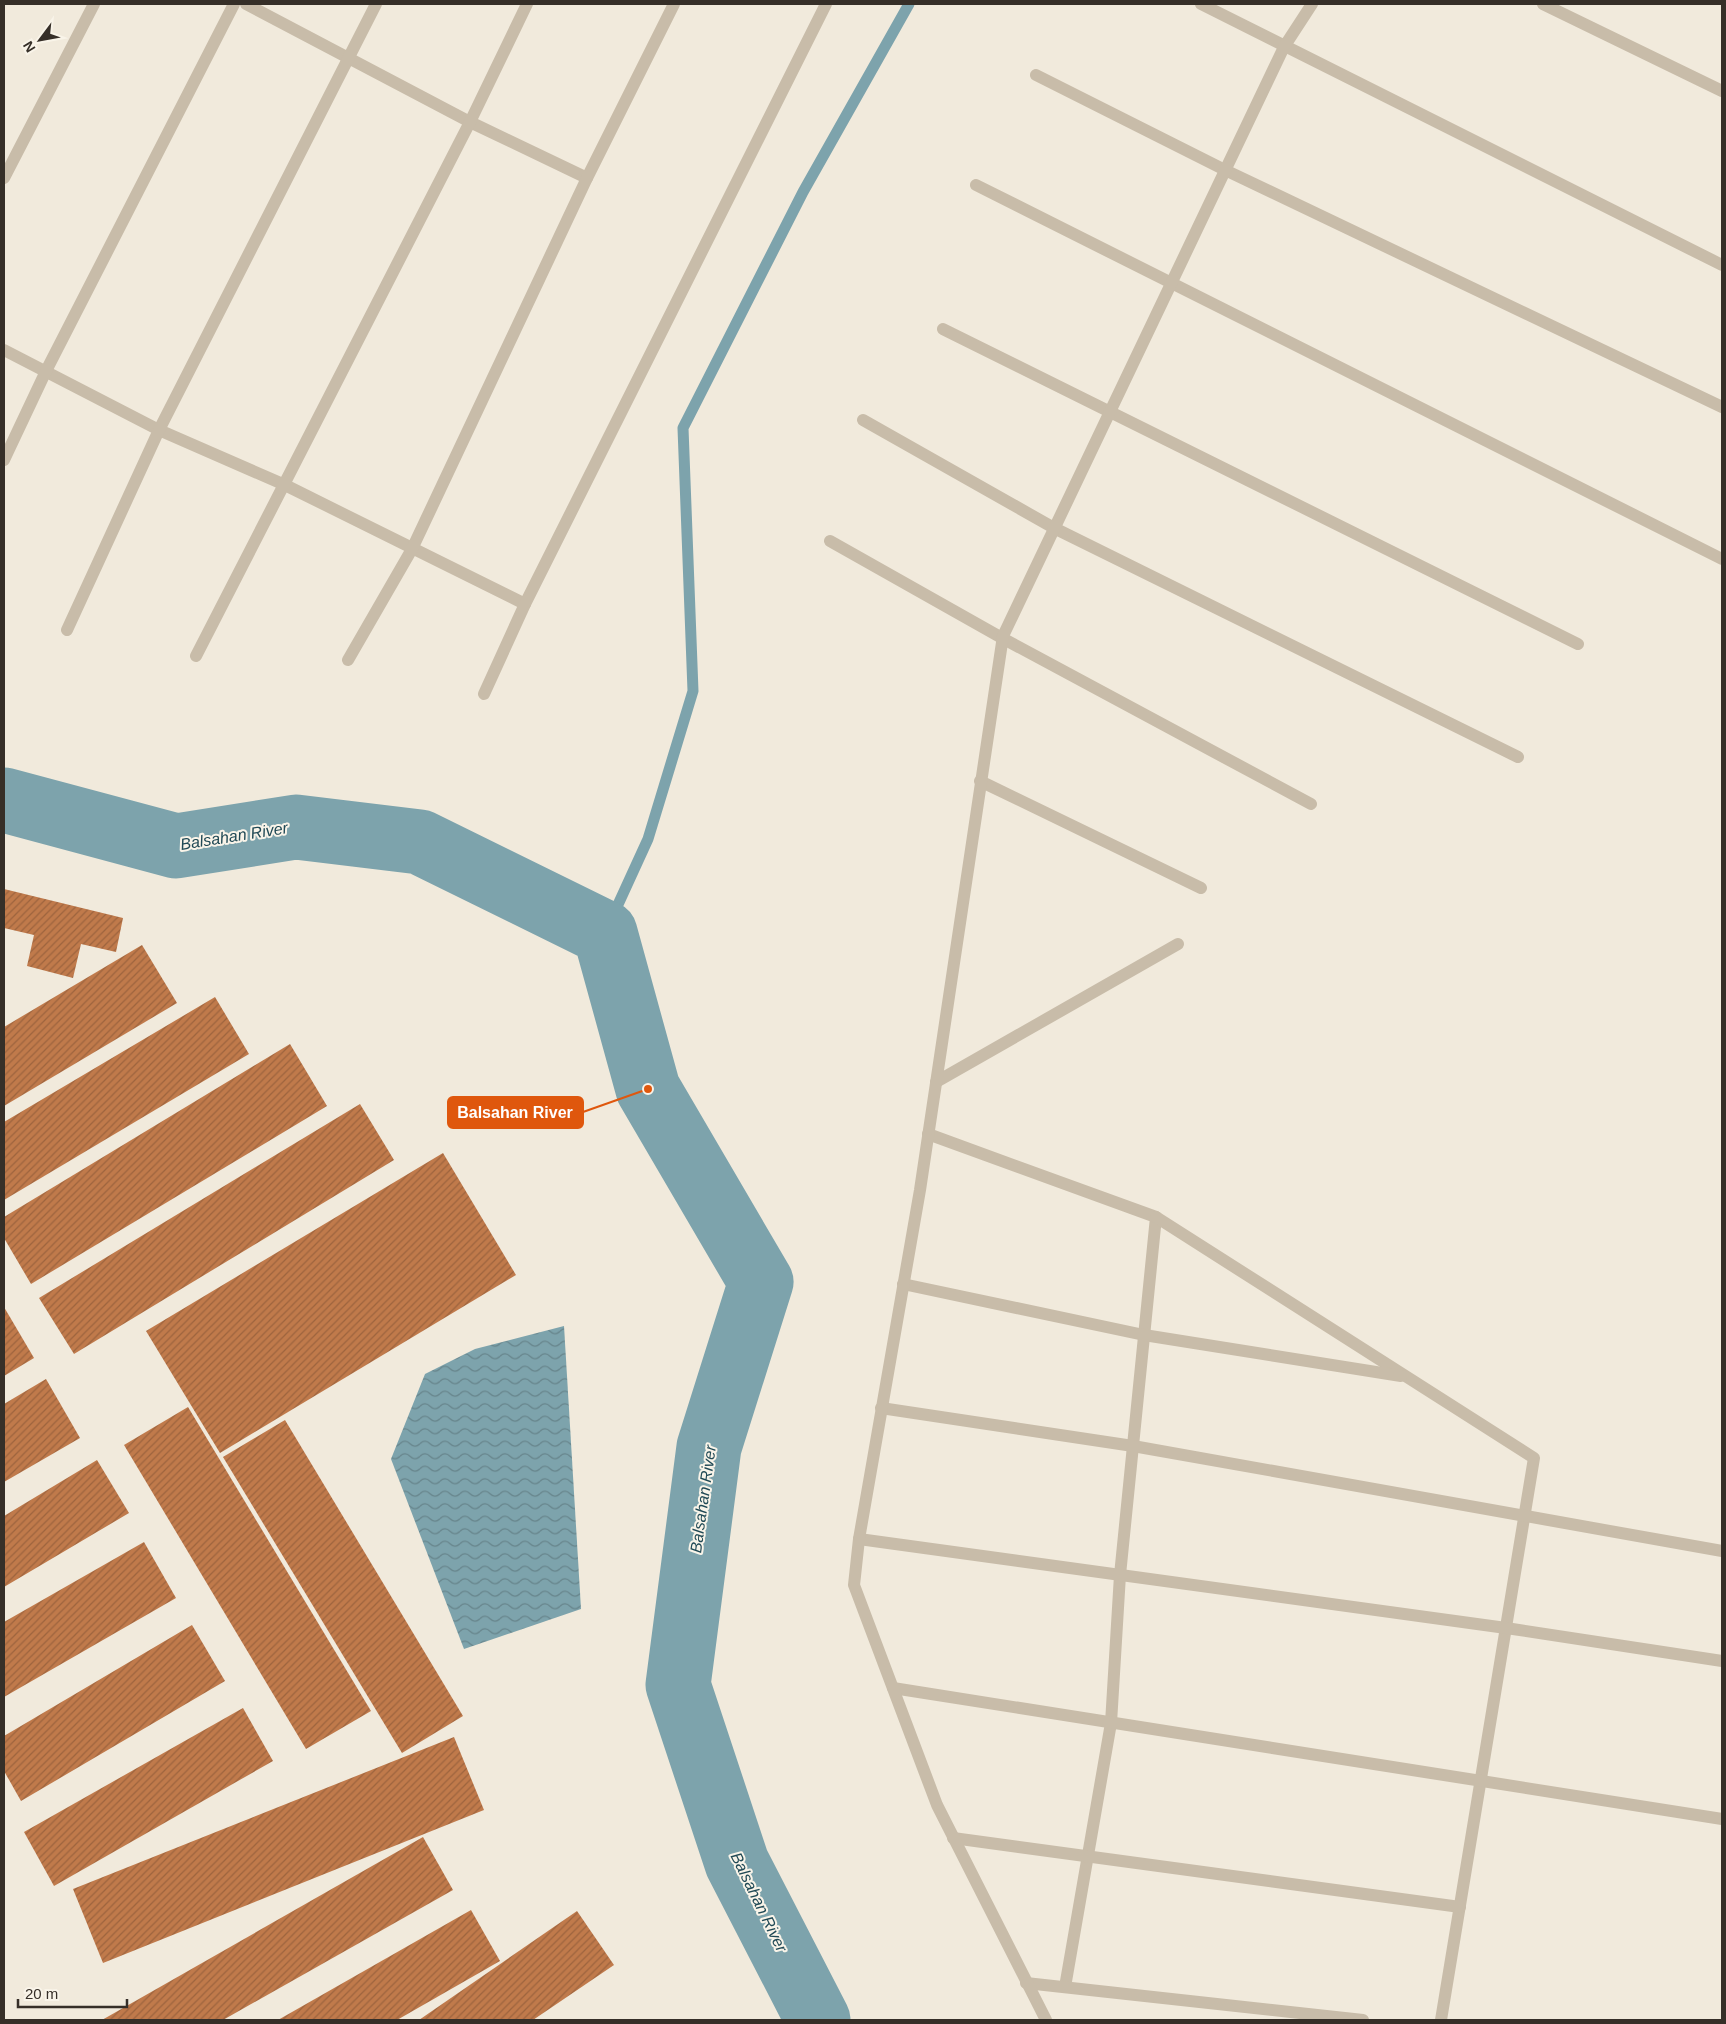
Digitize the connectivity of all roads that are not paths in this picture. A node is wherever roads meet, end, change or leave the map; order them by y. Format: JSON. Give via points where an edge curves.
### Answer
{"nodes":[{"id":1,"x":94,"y":4,"type":"edge"},
{"id":2,"x":234,"y":4,"type":"edge"},
{"id":3,"x":246,"y":4,"type":"edge"},
{"id":4,"x":376,"y":4,"type":"edge"},
{"id":5,"x":526,"y":4,"type":"edge"},
{"id":6,"x":674,"y":4,"type":"edge"},
{"id":7,"x":826,"y":4,"type":"edge"},
{"id":8,"x":1201,"y":4,"type":"edge"},
{"id":9,"x":1312,"y":4,"type":"edge"},
{"id":10,"x":1543,"y":4,"type":"edge"},
{"id":11,"x":1284,"y":47,"type":"junction"},
{"id":12,"x":350,"y":58,"type":"junction"},
{"id":13,"x":1036,"y":75,"type":"dead end"},
{"id":14,"x":1722,"y":91,"type":"edge"},
{"id":15,"x":470,"y":122,"type":"junction"},
{"id":16,"x":1225,"y":170,"type":"junction"},
{"id":17,"x":4,"y":178,"type":"edge"},
{"id":18,"x":588,"y":178,"type":"junction"},
{"id":19,"x":976,"y":185,"type":"dead end"},
{"id":20,"x":1722,"y":265,"type":"edge"},
{"id":21,"x":1171,"y":284,"type":"junction"},
{"id":22,"x":942,"y":329,"type":"dead end"},
{"id":23,"x":4,"y":350,"type":"edge"},
{"id":24,"x":46,"y":371,"type":"junction"},
{"id":25,"x":1722,"y":407,"type":"edge"},
{"id":26,"x":1110,"y":412,"type":"junction"},
{"id":27,"x":862,"y":420,"type":"dead end"},
{"id":28,"x":159,"y":430,"type":"junction"},
{"id":29,"x":4,"y":460,"type":"edge"},
{"id":30,"x":285,"y":485,"type":"junction"},
{"id":31,"x":1054,"y":528,"type":"junction"},
{"id":32,"x":830,"y":541,"type":"dead end"},
{"id":33,"x":412,"y":549,"type":"junction"},
{"id":34,"x":1722,"y":559,"type":"edge"},
{"id":35,"x":526,"y":604,"type":"junction"},
{"id":36,"x":68,"y":630,"type":"dead end"},
{"id":37,"x":1002,"y":638,"type":"junction"},
{"id":38,"x":1578,"y":644,"type":"dead end"},
{"id":39,"x":196,"y":656,"type":"dead end"},
{"id":40,"x":348,"y":660,"type":"dead end"},
{"id":41,"x":484,"y":694,"type":"dead end"},
{"id":42,"x":1518,"y":757,"type":"dead end"},
{"id":43,"x":980,"y":781,"type":"junction"},
{"id":44,"x":1311,"y":804,"type":"dead end"},
{"id":45,"x":1200,"y":888,"type":"dead end"},
{"id":46,"x":1178,"y":944,"type":"dead end"},
{"id":47,"x":936,"y":1082,"type":"junction"},
{"id":48,"x":928,"y":1134,"type":"junction"},
{"id":49,"x":1156,"y":1217,"type":"junction"},
{"id":50,"x":903,"y":1284,"type":"junction"},
{"id":51,"x":1144,"y":1334,"type":"junction"},
{"id":52,"x":1406,"y":1377,"type":"junction"},
{"id":53,"x":881,"y":1408,"type":"junction"},
{"id":54,"x":1133,"y":1446,"type":"junction"},
{"id":55,"x":1525,"y":1514,"type":"junction"},
{"id":56,"x":859,"y":1539,"type":"junction"},
{"id":57,"x":1722,"y":1551,"type":"edge"},
{"id":58,"x":1120,"y":1575,"type":"junction"},
{"id":59,"x":1506,"y":1628,"type":"junction"},
{"id":60,"x":1722,"y":1661,"type":"edge"},
{"id":61,"x":893,"y":1688,"type":"junction"},
{"id":62,"x":1111,"y":1723,"type":"junction"},
{"id":63,"x":1481,"y":1781,"type":"junction"},
{"id":64,"x":1722,"y":1819,"type":"edge"},
{"id":65,"x":953,"y":1838,"type":"junction"},
{"id":66,"x":1088,"y":1855,"type":"junction"},
{"id":67,"x":1460,"y":1907,"type":"junction"},
{"id":68,"x":1026,"y":1983,"type":"junction"},
{"id":69,"x":1065,"y":1987,"type":"junction"},
{"id":70,"x":1046,"y":2020,"type":"edge"},
{"id":71,"x":1363,"y":2020,"type":"edge"},
{"id":72,"x":1441,"y":2020,"type":"edge"}],
"edges":[{"from":1,"to":17,"type":"street"},
{"from":2,"to":24,"type":"street"},
{"from":3,"to":12,"type":"street"},
{"from":4,"to":12,"type":"street"},
{"from":5,"to":15,"type":"street"},
{"from":6,"to":18,"type":"street"},
{"from":7,"to":35,"type":"street"},
{"from":8,"to":11,"type":"street"},
{"from":9,"to":11,"type":"street"},
{"from":10,"to":14,"type":"street"},
{"from":11,"to":16,"type":"street"},
{"from":11,"to":20,"type":"street"},
{"from":12,"to":15,"type":"street"},
{"from":12,"to":28,"type":"street"},
{"from":13,"to":16,"type":"street"},
{"from":15,"to":18,"type":"street"},
{"from":15,"to":30,"type":"street"},
{"from":16,"to":21,"type":"street"},
{"from":16,"to":25,"type":"street"},
{"from":18,"to":33,"type":"street"},
{"from":19,"to":21,"type":"street"},
{"from":21,"to":26,"type":"street"},
{"from":21,"to":34,"type":"street"},
{"from":22,"to":26,"type":"street"},
{"from":23,"to":24,"type":"street"},
{"from":24,"to":28,"type":"street"},
{"from":24,"to":29,"type":"street"},
{"from":26,"to":31,"type":"street"},
{"from":26,"to":38,"type":"street"},
{"from":27,"to":31,"type":"street"},
{"from":28,"to":30,"type":"street"},
{"from":28,"to":36,"type":"street"},
{"from":30,"to":33,"type":"street"},
{"from":30,"to":39,"type":"street"},
{"from":31,"to":37,"type":"street"},
{"from":31,"to":42,"type":"street"},
{"from":32,"to":37,"type":"street"},
{"from":33,"to":35,"type":"street"},
{"from":33,"to":40,"type":"street"},
{"from":35,"to":41,"type":"street"},
{"from":37,"to":43,"type":"street"},
{"from":37,"to":44,"type":"street"},
{"from":43,"to":45,"type":"street"},
{"from":43,"to":47,"type":"street"},
{"from":46,"to":47,"type":"street"},
{"from":47,"to":48,"type":"street"},
{"from":48,"to":49,"type":"street"},
{"from":48,"to":50,"type":"street"},
{"from":49,"to":51,"type":"street"},
{"from":49,"to":52,"type":"street"},
{"from":50,"to":51,"type":"street"},
{"from":50,"to":53,"type":"street"},
{"from":51,"to":52,"type":"street"},
{"from":51,"to":54,"type":"street"},
{"from":52,"to":55,"type":"street","via":[[1534,1458]]},
{"from":53,"to":54,"type":"street"},
{"from":53,"to":56,"type":"street"},
{"from":54,"to":55,"type":"street"},
{"from":54,"to":58,"type":"street"},
{"from":55,"to":57,"type":"street"},
{"from":55,"to":59,"type":"street"},
{"from":56,"to":58,"type":"street"},
{"from":56,"to":61,"type":"street","via":[[854,1585]]},
{"from":58,"to":59,"type":"street"},
{"from":58,"to":62,"type":"street"},
{"from":59,"to":60,"type":"street"},
{"from":59,"to":63,"type":"street"},
{"from":61,"to":62,"type":"street"},
{"from":61,"to":65,"type":"street","via":[[937,1805]]},
{"from":62,"to":63,"type":"street"},
{"from":62,"to":66,"type":"street"},
{"from":63,"to":64,"type":"street"},
{"from":63,"to":67,"type":"street"},
{"from":65,"to":66,"type":"street"},
{"from":65,"to":68,"type":"street"},
{"from":66,"to":67,"type":"street"},
{"from":66,"to":69,"type":"street"},
{"from":67,"to":72,"type":"street"},
{"from":68,"to":69,"type":"street"},
{"from":68,"to":70,"type":"street"},
{"from":69,"to":71,"type":"street"}]}
